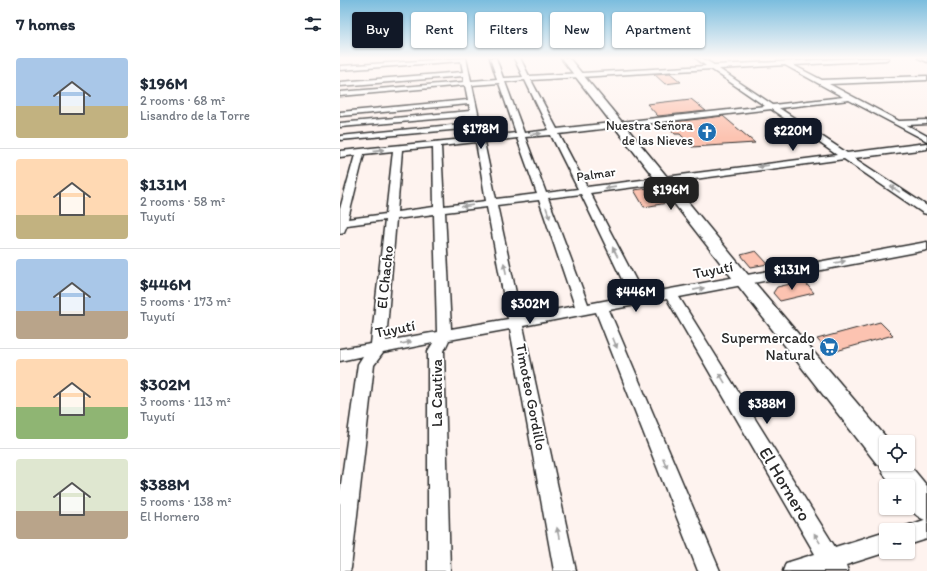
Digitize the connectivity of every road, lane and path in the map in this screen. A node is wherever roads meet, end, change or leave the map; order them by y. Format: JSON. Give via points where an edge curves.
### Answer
{"nodes":[{"id":1,"x":343,"y":84,"type":"edge"},
{"id":2,"x":349,"y":85,"type":"edge"},
{"id":3,"x":468,"y":85,"type":"edge"},
{"id":4,"x":493,"y":85,"type":"edge"},
{"id":5,"x":501,"y":85,"type":"edge"},
{"id":6,"x":531,"y":85,"type":"edge"},
{"id":7,"x":588,"y":85,"type":"edge"},
{"id":8,"x":739,"y":85,"type":"edge"},
{"id":9,"x":826,"y":85,"type":"edge"},
{"id":10,"x":340,"y":95,"type":"edge"},
{"id":11,"x":470,"y":97,"type":"junction"},
{"id":12,"x":849,"y":98,"type":"junction"},
{"id":13,"x":772,"y":106,"type":"junction"},
{"id":14,"x":340,"y":114,"type":"edge"},
{"id":15,"x":927,"y":122,"type":"edge"},
{"id":16,"x":897,"y":123,"type":"junction"},
{"id":17,"x":340,"y":125,"type":"edge"},
{"id":18,"x":620,"y":125,"type":"junction"},
{"id":19,"x":555,"y":132,"type":"junction"},
{"id":20,"x":520,"y":135,"type":"junction"},
{"id":21,"x":340,"y":138,"type":"edge"},
{"id":22,"x":927,"y":139,"type":"edge"},
{"id":23,"x":479,"y":140,"type":"junction"},
{"id":24,"x":437,"y":144,"type":"junction"},
{"id":25,"x":927,"y":146,"type":"edge"},
{"id":26,"x":398,"y":148,"type":"junction"},
{"id":27,"x":360,"y":152,"type":"junction"},
{"id":28,"x":340,"y":154,"type":"edge"},
{"id":29,"x":846,"y":156,"type":"junction"},
{"id":30,"x":662,"y":180,"type":"junction"},
{"id":31,"x":584,"y":190,"type":"junction"},
{"id":32,"x":542,"y":196,"type":"junction"},
{"id":33,"x":492,"y":202,"type":"junction"},
{"id":34,"x":440,"y":209,"type":"junction"},
{"id":35,"x":927,"y":211,"type":"edge"},
{"id":36,"x":392,"y":216,"type":"junction"},
{"id":37,"x":341,"y":225,"type":"edge"},
{"id":38,"x":927,"y":246,"type":"edge"},
{"id":39,"x":743,"y":280,"type":"junction"},
{"id":40,"x":671,"y":294,"type":"junction"},
{"id":41,"x":639,"y":300,"type":"junction"},
{"id":42,"x":601,"y":307,"type":"junction"},
{"id":43,"x":583,"y":310,"type":"junction"},
{"id":44,"x":516,"y":323,"type":"junction"},
{"id":45,"x":444,"y":336,"type":"junction"},
{"id":46,"x":378,"y":348,"type":"junction"},
{"id":47,"x":340,"y":356,"type":"edge"},
{"id":48,"x":879,"y":447,"type":"edge"},
{"id":49,"x":898,"y":471,"type":"edge"},
{"id":50,"x":927,"y":507,"type":"edge"},
{"id":51,"x":927,"y":529,"type":"edge"},
{"id":52,"x":915,"y":533,"type":"edge"},
{"id":53,"x":879,"y":545,"type":"edge"},
{"id":54,"x":834,"y":565,"type":"edge"},
{"id":55,"x":340,"y":568,"type":"edge"},
{"id":56,"x":438,"y":571,"type":"edge"},
{"id":57,"x":565,"y":571,"type":"edge"},
{"id":58,"x":709,"y":571,"type":"edge"},
{"id":59,"x":794,"y":571,"type":"edge"}],
"edges":[{"from":1,"to":10,"type":"street"},
{"from":2,"to":11,"type":"street"},
{"from":3,"to":11,"type":"street","name":"Timoteo Gordillo"},
{"from":4,"to":11,"type":"street"},
{"from":5,"to":20,"type":"street"},
{"from":6,"to":19,"type":"street"},
{"from":7,"to":18,"type":"street"},
{"from":8,"to":13,"type":"street"},
{"from":9,"to":12,"type":"street"},
{"from":10,"to":11,"type":"street"},
{"from":11,"to":14,"type":"street"},
{"from":11,"to":17,"type":"street"},
{"from":11,"to":21,"type":"street"},
{"from":11,"to":23,"type":"street","name":"Timoteo Gordillo"},
{"from":12,"to":13,"type":"street"},
{"from":12,"to":16,"type":"street"},
{"from":13,"to":18,"type":"street"},
{"from":13,"to":29,"type":"street"},
{"from":15,"to":16,"type":"street"},
{"from":16,"to":22,"type":"street"},
{"from":18,"to":19,"type":"street"},
{"from":18,"to":30,"type":"street"},
{"from":20,"to":19,"type":"street","one_way":true},
{"from":19,"to":31,"type":"street"},
{"from":20,"to":23,"type":"street"},
{"from":20,"to":32,"type":"street"},
{"from":23,"to":24,"type":"street"},
{"from":23,"to":33,"type":"street","name":"Timoteo Gordillo"},
{"from":24,"to":26,"type":"street"},
{"from":24,"to":34,"type":"street","name":"La Cautiva"},
{"from":25,"to":29,"type":"street","name":"Palmar"},
{"from":27,"to":26,"type":"street","one_way":true},
{"from":26,"to":36,"type":"street","name":"El Chacho"},
{"from":27,"to":28,"type":"street"},
{"from":27,"to":37,"type":"street"},
{"from":29,"to":30,"type":"street","name":"Palmar","one_way":true},
{"from":35,"to":29,"type":"street","one_way":true},
{"from":30,"to":31,"type":"street","name":"Palmar","one_way":true},
{"from":30,"to":39,"type":"street"},
{"from":31,"to":32,"type":"street","name":"Palmar"},
{"from":41,"to":31,"type":"street","one_way":true},
{"from":32,"to":33,"type":"street","name":"Palmar"},
{"from":32,"to":43,"type":"street","one_way":true},
{"from":33,"to":34,"type":"street","name":"Palmar","one_way":true},
{"from":44,"to":33,"type":"street","name":"Timoteo Gordillo","one_way":true},
{"from":34,"to":36,"type":"street","name":"Palmar"},
{"from":34,"to":45,"type":"street","name":"La Cautiva"},
{"from":36,"to":37,"type":"street","name":"Palmar"},
{"from":36,"to":46,"type":"street","name":"El Chacho"},
{"from":39,"to":38,"type":"street","name":"Tuyutí","one_way":true},
{"from":40,"to":39,"type":"street","name":"Tuyutí","one_way":true},
{"from":39,"to":48,"type":"street"},
{"from":40,"to":41,"type":"street","name":"Tuyutí"},
{"from":54,"to":40,"type":"street","name":"El Hornero","one_way":true},
{"from":41,"to":42,"type":"street","name":"Tuyutí"},
{"from":42,"to":43,"type":"street","name":"Tuyutí"},
{"from":42,"to":58,"type":"street","one_way":true},
{"from":43,"to":44,"type":"street","name":"Tuyutí"},
{"from":44,"to":45,"type":"street","name":"Tuyutí"},
{"from":57,"to":44,"type":"street","name":"Timoteo Gordillo","one_way":true},
{"from":46,"to":45,"type":"street","name":"Tuyutí","one_way":true},
{"from":45,"to":56,"type":"street","name":"La Cautiva","via":[[436,351]]},
{"from":46,"to":47,"type":"street","name":"Tuyutí"},
{"from":46,"to":55,"type":"street","via":[[366,364]]},
{"from":49,"to":50,"type":"street"},
{"from":51,"to":52,"type":"street"},
{"from":53,"to":54,"type":"street"},
{"from":54,"to":59,"type":"street"}]}
